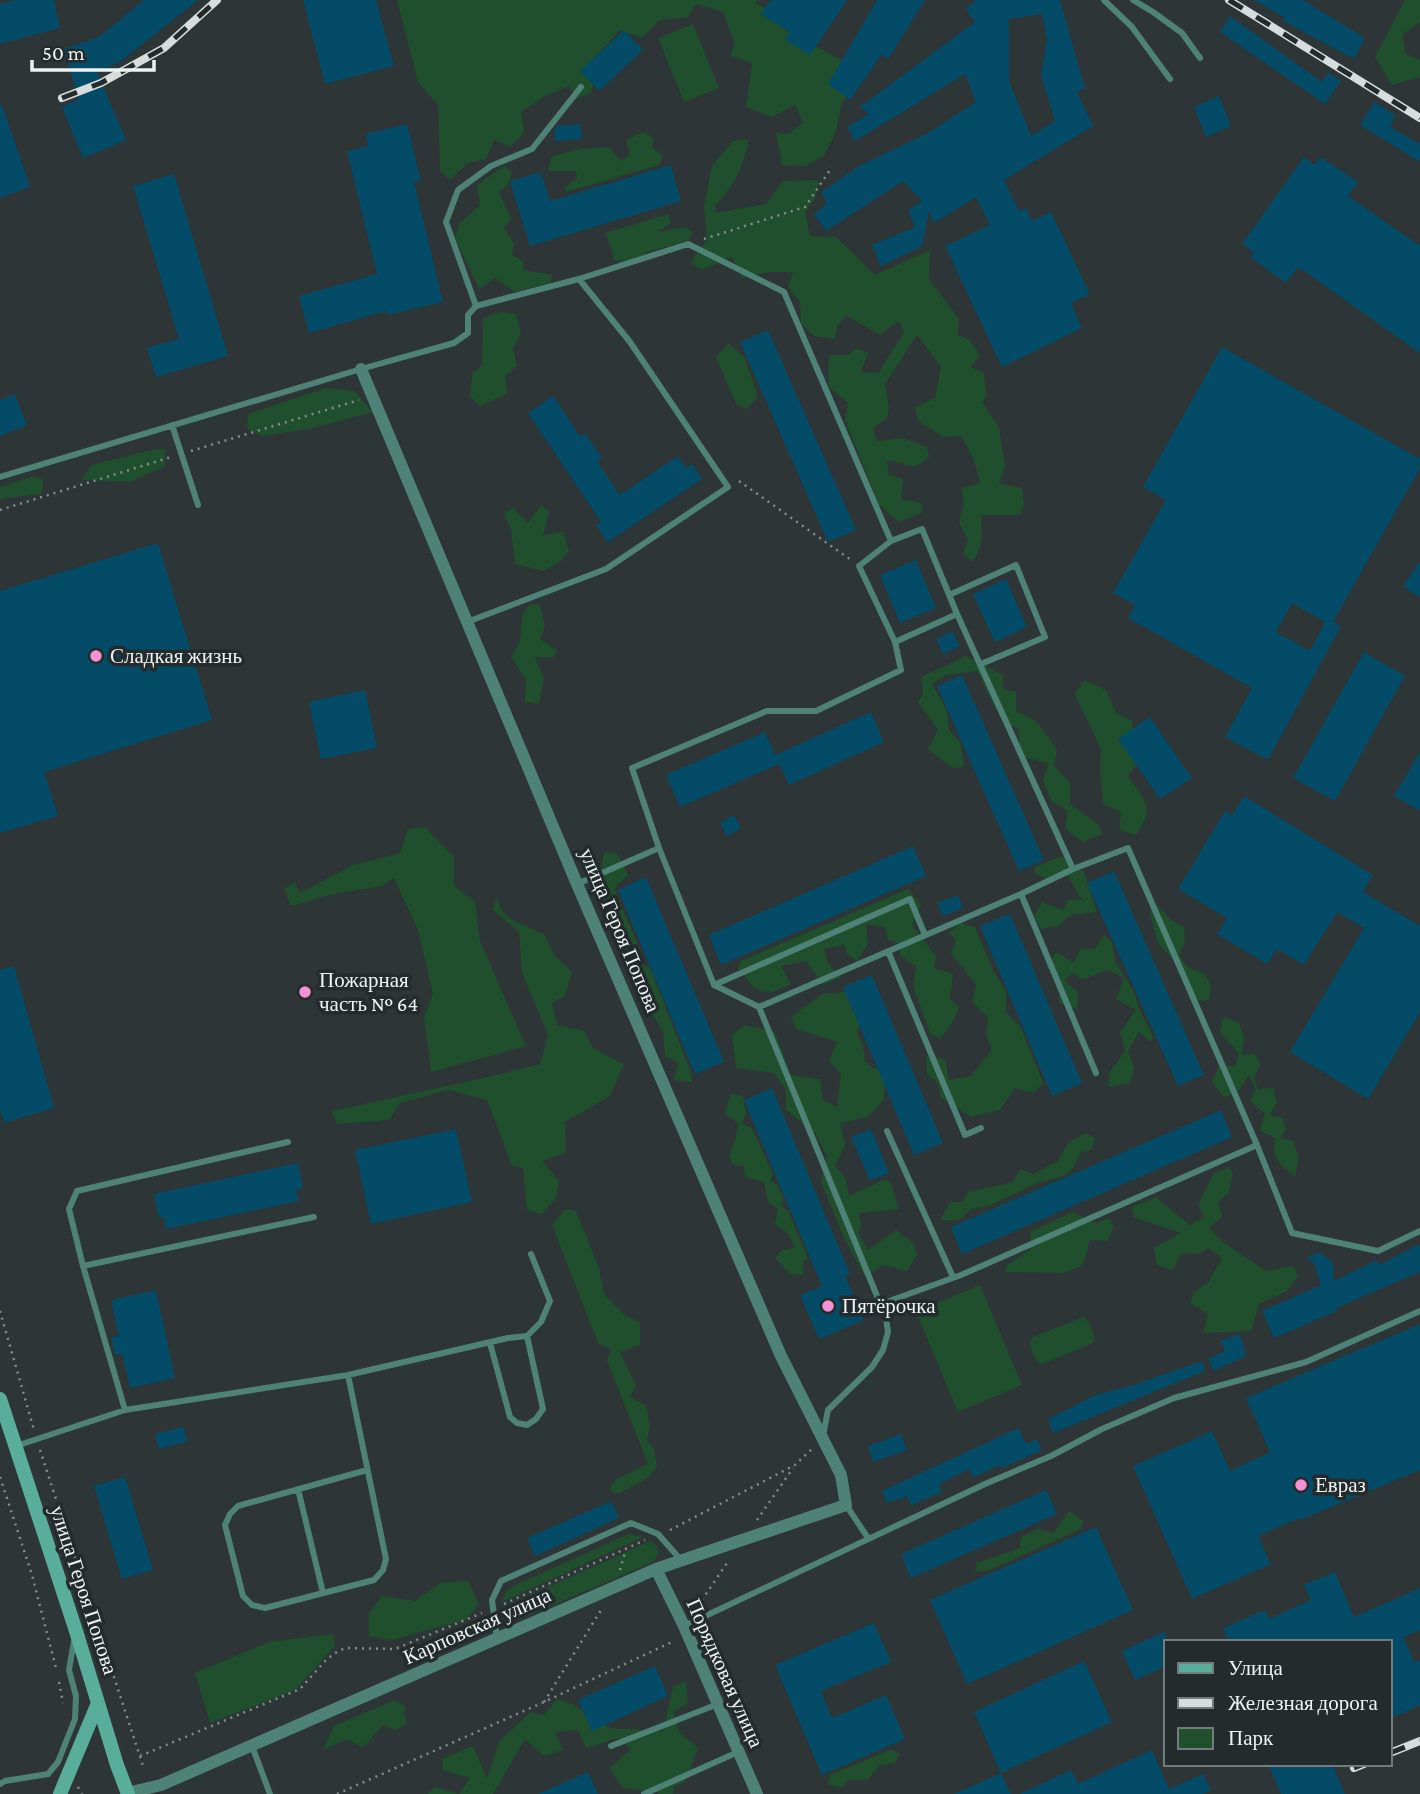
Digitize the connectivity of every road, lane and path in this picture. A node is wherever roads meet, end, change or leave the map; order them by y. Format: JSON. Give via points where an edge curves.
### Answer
{"nodes":[{"id":1,"x":1104,"y":0,"type":"edge"},
{"id":2,"x":1133,"y":0,"type":"edge"},
{"id":3,"x":1199,"y":58,"type":"dead end"},
{"id":4,"x":1170,"y":79,"type":"dead end"},
{"id":5,"x":582,"y":87,"type":"dead end"},
{"id":6,"x":832,"y":167,"type":"dead end"},
{"id":7,"x":688,"y":244,"type":"junction"},
{"id":8,"x":579,"y":279,"type":"junction"},
{"id":9,"x":476,"y":306,"type":"junction"},
{"id":10,"x":361,"y":369,"type":"junction"},
{"id":11,"x":172,"y":425,"type":"junction"},
{"id":12,"x":731,"y":475,"type":"dead end"},
{"id":13,"x":0,"y":477,"type":"edge"},
{"id":14,"x":198,"y":505,"type":"dead end"},
{"id":15,"x":891,"y":541,"type":"junction"},
{"id":16,"x":859,"y":566,"type":"junction"},
{"id":17,"x":949,"y":595,"type":"junction"},
{"id":18,"x":957,"y":614,"type":"junction"},
{"id":19,"x":467,"y":622,"type":"junction"},
{"id":20,"x":895,"y":642,"type":"junction"},
{"id":21,"x":981,"y":664,"type":"junction"},
{"id":22,"x":659,"y":848,"type":"junction"},
{"id":23,"x":1073,"y":869,"type":"junction"},
{"id":24,"x":577,"y":884,"type":"junction"},
{"id":25,"x":1021,"y":894,"type":"junction"},
{"id":26,"x":925,"y":935,"type":"junction"},
{"id":27,"x":888,"y":951,"type":"junction"},
{"id":28,"x":715,"y":985,"type":"junction"},
{"id":29,"x":759,"y":1007,"type":"junction"},
{"id":30,"x":1096,"y":1073,"type":"dead end"},
{"id":31,"x":981,"y":1128,"type":"dead end"},
{"id":32,"x":887,"y":1130,"type":"dead end"},
{"id":33,"x":288,"y":1142,"type":"dead end"},
{"id":34,"x":1257,"y":1145,"type":"junction"},
{"id":35,"x":314,"y":1217,"type":"dead end"},
{"id":36,"x":1420,"y":1231,"type":"edge"},
{"id":37,"x":531,"y":1254,"type":"dead end"},
{"id":38,"x":83,"y":1266,"type":"junction"},
{"id":39,"x":953,"y":1277,"type":"junction"},
{"id":40,"x":881,"y":1304,"type":"junction"},
{"id":41,"x":0,"y":1311,"type":"edge"},
{"id":42,"x":1420,"y":1311,"type":"edge"},
{"id":43,"x":527,"y":1336,"type":"junction"},
{"id":44,"x":490,"y":1343,"type":"junction"},
{"id":45,"x":348,"y":1375,"type":"junction"},
{"id":46,"x":0,"y":1399,"type":"edge"},
{"id":47,"x":125,"y":1410,"type":"junction"},
{"id":48,"x":36,"y":1439,"type":"junction"},
{"id":49,"x":823,"y":1439,"type":"junction"},
{"id":50,"x":15,"y":1446,"type":"junction"},
{"id":51,"x":795,"y":1465,"type":"dead end"},
{"id":52,"x":367,"y":1470,"type":"junction"},
{"id":53,"x":0,"y":1477,"type":"edge"},
{"id":54,"x":298,"y":1489,"type":"junction"},
{"id":55,"x":846,"y":1505,"type":"junction"},
{"id":56,"x":868,"y":1538,"type":"junction"},
{"id":57,"x":743,"y":1539,"type":"junction"},
{"id":58,"x":626,"y":1549,"type":"dead end"},
{"id":59,"x":681,"y":1560,"type":"junction"},
{"id":60,"x":728,"y":1561,"type":"dead end"},
{"id":61,"x":656,"y":1569,"type":"junction"},
{"id":62,"x":615,"y":1587,"type":"junction"},
{"id":63,"x":323,"y":1593,"type":"junction"},
{"id":64,"x":601,"y":1610,"type":"dead end"},
{"id":65,"x":684,"y":1626,"type":"junction"},
{"id":66,"x":76,"y":1631,"type":"junction"},
{"id":67,"x":497,"y":1639,"type":"junction"},
{"id":68,"x":544,"y":1702,"type":"junction"},
{"id":69,"x":98,"y":1703,"type":"junction"},
{"id":70,"x":718,"y":1704,"type":"junction"},
{"id":71,"x":64,"y":1708,"type":"dead end"},
{"id":72,"x":252,"y":1746,"type":"junction"},
{"id":73,"x":611,"y":1746,"type":"dead end"},
{"id":74,"x":739,"y":1752,"type":"junction"},
{"id":75,"x":144,"y":1769,"type":"dead end"},
{"id":76,"x":0,"y":1784,"type":"edge"},
{"id":77,"x":126,"y":1793,"type":"edge"},
{"id":78,"x":60,"y":1794,"type":"edge"},
{"id":79,"x":270,"y":1794,"type":"edge"},
{"id":80,"x":337,"y":1794,"type":"edge"},
{"id":81,"x":644,"y":1794,"type":"edge"},
{"id":82,"x":757,"y":1794,"type":"edge"}],
"edges":[{"from":1,"to":4,"type":"lane","via":[[1132,27]]},
{"from":2,"to":3,"type":"lane","via":[[1182,33]]},
{"from":5,"to":9,"type":"lane","via":[[532,149],[491,166],[458,190],[446,222]]},
{"from":6,"to":7,"type":"path","via":[[805,206]]},
{"from":7,"to":8,"type":"lane"},
{"from":7,"to":15,"type":"lane","via":[[784,292]]},
{"from":8,"to":9,"type":"lane"},
{"from":8,"to":19,"type":"lane","via":[[630,342],[728,487],[606,569]]},
{"from":9,"to":10,"type":"lane","via":[[468,315],[468,333],[454,343]]},
{"from":10,"to":11,"type":"lane"},
{"from":10,"to":19,"type":"street","name":"улица Героя Попова"},
{"from":11,"to":13,"type":"lane"},
{"from":11,"to":14,"type":"lane"},
{"from":12,"to":16,"type":"path"},
{"from":15,"to":16,"type":"lane"},
{"from":15,"to":17,"type":"lane","via":[[922,529]]},
{"from":16,"to":20,"type":"lane"},
{"from":17,"to":18,"type":"lane"},
{"from":17,"to":21,"type":"lane","via":[[1016,565],[1045,637]]},
{"from":18,"to":20,"type":"lane"},
{"from":18,"to":21,"type":"lane"},
{"from":19,"to":24,"type":"street","name":"улица Героя Попова"},
{"from":20,"to":22,"type":"lane","via":[[901,670],[816,711],[767,711],[632,768]]},
{"from":21,"to":23,"type":"lane"},
{"from":22,"to":24,"type":"lane"},
{"from":22,"to":28,"type":"lane"},
{"from":23,"to":25,"type":"lane"},
{"from":23,"to":34,"type":"lane","via":[[1128,848]]},
{"from":24,"to":49,"type":"street","name":"улица Героя Попова","via":[[781,1356]]},
{"from":25,"to":26,"type":"lane"},
{"from":25,"to":30,"type":"lane"},
{"from":26,"to":27,"type":"lane"},
{"from":26,"to":28,"type":"lane","via":[[910,900]]},
{"from":27,"to":29,"type":"lane"},
{"from":27,"to":31,"type":"lane","via":[[965,1135]]},
{"from":28,"to":29,"type":"lane"},
{"from":29,"to":40,"type":"lane"},
{"from":32,"to":39,"type":"lane"},
{"from":33,"to":38,"type":"lane","via":[[76,1191],[69,1209]]},
{"from":34,"to":36,"type":"lane","via":[[1292,1233],[1378,1251]]},
{"from":34,"to":39,"type":"lane"},
{"from":35,"to":38,"type":"lane"},
{"from":37,"to":43,"type":"lane","via":[[550,1301],[541,1322]]},
{"from":38,"to":47,"type":"lane"},
{"from":39,"to":40,"type":"lane"},
{"from":40,"to":49,"type":"lane","via":[[888,1332],[883,1350],[873,1367],[828,1410]]},
{"from":41,"to":48,"type":"path"},
{"from":42,"to":56,"type":"lane","via":[[1306,1362],[1174,1398]]},
{"from":43,"to":44,"type":"lane"},
{"from":43,"to":44,"type":"lane","via":[[543,1409],[527,1425],[510,1417]]},
{"from":44,"to":45,"type":"lane"},
{"from":45,"to":47,"type":"lane"},
{"from":45,"to":52,"type":"lane"},
{"from":46,"to":50,"type":"street","name":"улица Героя Попова"},
{"from":47,"to":48,"type":"lane"},
{"from":48,"to":50,"type":"lane"},
{"from":48,"to":75,"type":"path"},
{"from":49,"to":55,"type":"street","name":"улица Героя Попова","via":[[841,1475]]},
{"from":50,"to":66,"type":"street","name":"улица Героя Попова"},
{"from":51,"to":57,"type":"path"},
{"from":52,"to":54,"type":"lane"},
{"from":52,"to":63,"type":"lane","via":[[386,1559],[383,1570],[374,1580]]},
{"from":53,"to":71,"type":"path","via":[[32,1575]]},
{"from":54,"to":63,"type":"lane"},
{"from":54,"to":63,"type":"lane","via":[[238,1506],[225,1525],[243,1596],[252,1605],[265,1608]]},
{"from":55,"to":56,"type":"lane"},
{"from":55,"to":57,"type":"street","name":"Карповская улица"},
{"from":56,"to":65,"type":"lane"},
{"from":57,"to":59,"type":"street","name":"Карповская улица"},
{"from":58,"to":62,"type":"path"},
{"from":59,"to":61,"type":"street","name":"Карповская улица"},
{"from":59,"to":67,"type":"lane","via":[[658,1534],[631,1523],[500,1581],[492,1600]]},
{"from":60,"to":65,"type":"path"},
{"from":61,"to":62,"type":"street","name":"Карповская улица"},
{"from":61,"to":65,"type":"street","name":"Порядковая улица"},
{"from":62,"to":67,"type":"street","name":"Карповская улица"},
{"from":64,"to":68,"type":"path"},
{"from":65,"to":68,"type":"path","via":[[673,1642]]},
{"from":65,"to":70,"type":"street","name":"Порядковая улица"},
{"from":66,"to":69,"type":"street","name":"улица Героя Попова"},
{"from":66,"to":76,"type":"lane","via":[[69,1670],[76,1696],[75,1719],[58,1762],[48,1774]]},
{"from":67,"to":72,"type":"street","name":"Карповская улица"},
{"from":68,"to":80,"type":"path"},
{"from":69,"to":77,"type":"street","name":"улица Героя Попова"},
{"from":69,"to":78,"type":"street"},
{"from":70,"to":73,"type":"lane"},
{"from":70,"to":74,"type":"street","name":"Порядковая улица"},
{"from":72,"to":77,"type":"street","name":"Карповская улица","via":[[161,1785]]},
{"from":72,"to":79,"type":"lane"},
{"from":74,"to":81,"type":"lane"},
{"from":74,"to":82,"type":"street","name":"Порядковая улица"}]}
